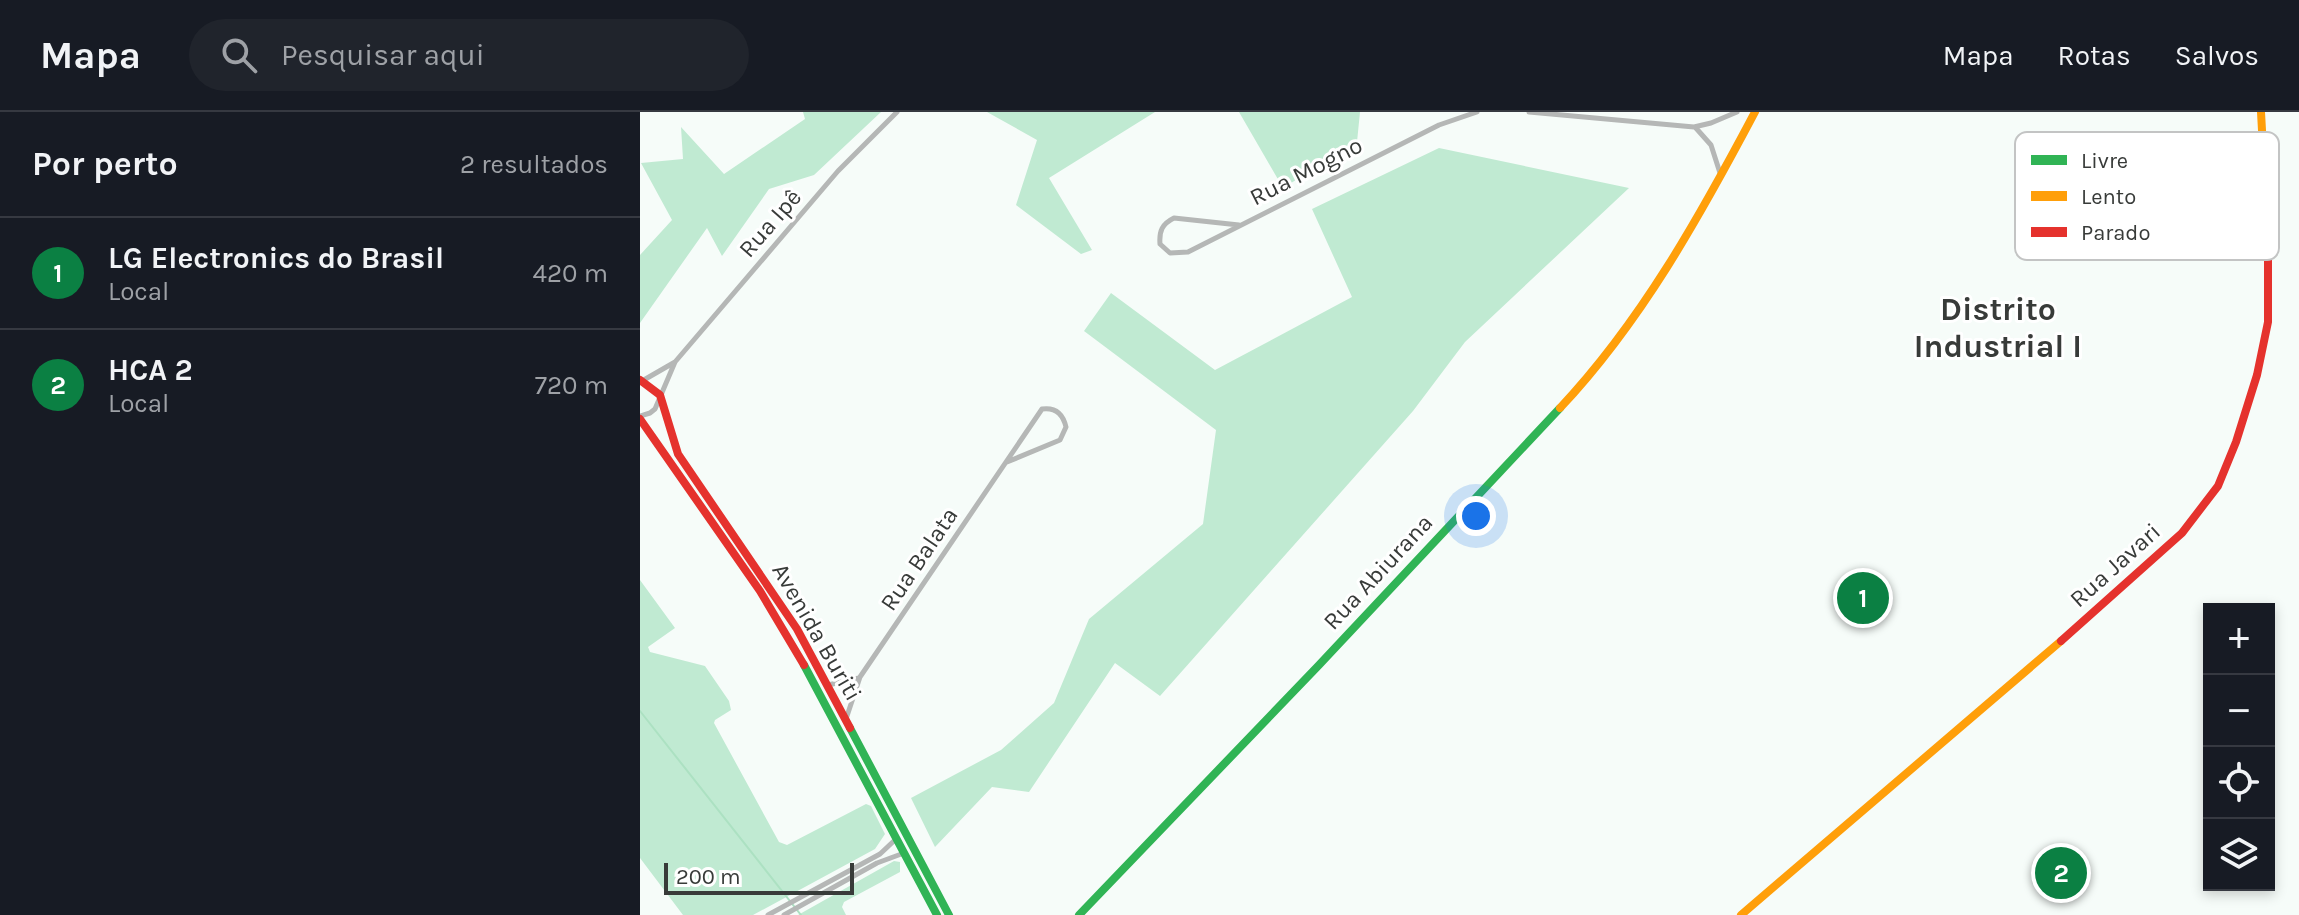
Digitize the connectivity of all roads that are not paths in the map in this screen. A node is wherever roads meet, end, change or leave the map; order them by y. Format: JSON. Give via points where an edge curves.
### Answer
{"nodes":[{"id":1,"x":897,"y":112,"type":"edge"},
{"id":2,"x":1477,"y":112,"type":"edge"},
{"id":3,"x":1529,"y":112,"type":"edge"},
{"id":4,"x":1737,"y":112,"type":"edge"},
{"id":5,"x":1755,"y":112,"type":"edge"},
{"id":6,"x":2261,"y":112,"type":"edge"},
{"id":7,"x":1694,"y":127,"type":"junction"},
{"id":8,"x":2262,"y":132,"type":"edge"},
{"id":9,"x":1721,"y":178,"type":"junction"},
{"id":10,"x":1239,"y":225,"type":"junction"},
{"id":11,"x":2269,"y":260,"type":"edge"},
{"id":12,"x":675,"y":362,"type":"junction"},
{"id":13,"x":641,"y":381,"type":"edge"},
{"id":14,"x":660,"y":395,"type":"junction"},
{"id":15,"x":640,"y":417,"type":"edge"},
{"id":16,"x":1007,"y":462,"type":"junction"},
{"id":17,"x":860,"y":677,"type":"junction"},
{"id":18,"x":828,"y":685,"type":"junction"},
{"id":19,"x":846,"y":720,"type":"junction"},
{"id":20,"x":896,"y":839,"type":"junction"},
{"id":21,"x":904,"y":853,"type":"junction"},
{"id":22,"x":804,"y":900,"type":"junction"},
{"id":23,"x":786,"y":911,"type":"edge"},
{"id":24,"x":768,"y":915,"type":"edge"},
{"id":25,"x":937,"y":915,"type":"edge"},
{"id":26,"x":949,"y":915,"type":"edge"},
{"id":27,"x":1079,"y":915,"type":"edge"},
{"id":28,"x":1741,"y":915,"type":"edge"}],
"edges":[{"from":1,"to":12,"type":"street","name":"Rua Ipê","via":[[838,171]]},
{"from":2,"to":10,"type":"street","name":"Rua Mogno","via":[[1439,125]]},
{"from":3,"to":7,"type":"street"},
{"from":4,"to":7,"type":"street"},
{"from":5,"to":9,"type":"street","name":"Rua Abiurana"},
{"from":6,"to":8,"type":"street","name":"Rua Javari"},
{"from":7,"to":9,"type":"street","via":[[1711,145]]},
{"from":9,"to":27,"type":"street","name":"Rua Abiurana","via":[[1590,376]]},
{"from":10,"to":10,"type":"street","name":"Rua Mogno","via":[[1188,252],[1170,253],[1160,244],[1161,228],[1174,218]]},
{"from":11,"to":28,"type":"street","name":"Rua Javari","via":[[2268,322],[2257,375],[2218,486],[2196,518],[2121,590]]},
{"from":12,"to":13,"type":"street","name":"Rua Ipê"},
{"from":12,"to":14,"type":"street","name":"Rua Ipê"},
{"from":13,"to":14,"type":"street"},
{"from":14,"to":15,"type":"street","name":"Rua Ipê","via":[[653,412]]},
{"from":14,"to":18,"type":"street","name":"Avenida Buriti","via":[[678,454],[771,587]]},
{"from":15,"to":20,"type":"street","name":"Avenida Buriti","via":[[760,591]]},
{"from":16,"to":16,"type":"street","name":"Rua Balata","via":[[1042,409],[1061,415],[1066,427],[1060,440]]},
{"from":16,"to":17,"type":"street","name":"Rua Balata"},
{"from":17,"to":18,"type":"street"},
{"from":17,"to":19,"type":"street","name":"Rua Balata"},
{"from":18,"to":19,"type":"street","name":"Avenida Buriti"},
{"from":19,"to":26,"type":"street","name":"Avenida Buriti"},
{"from":20,"to":21,"type":"street","name":"Avenida Buriti"},
{"from":20,"to":22,"type":"street"},
{"from":21,"to":22,"type":"street"},
{"from":21,"to":25,"type":"street","name":"Avenida Buriti"},
{"from":22,"to":23,"type":"street"},
{"from":23,"to":24,"type":"street"}]}
